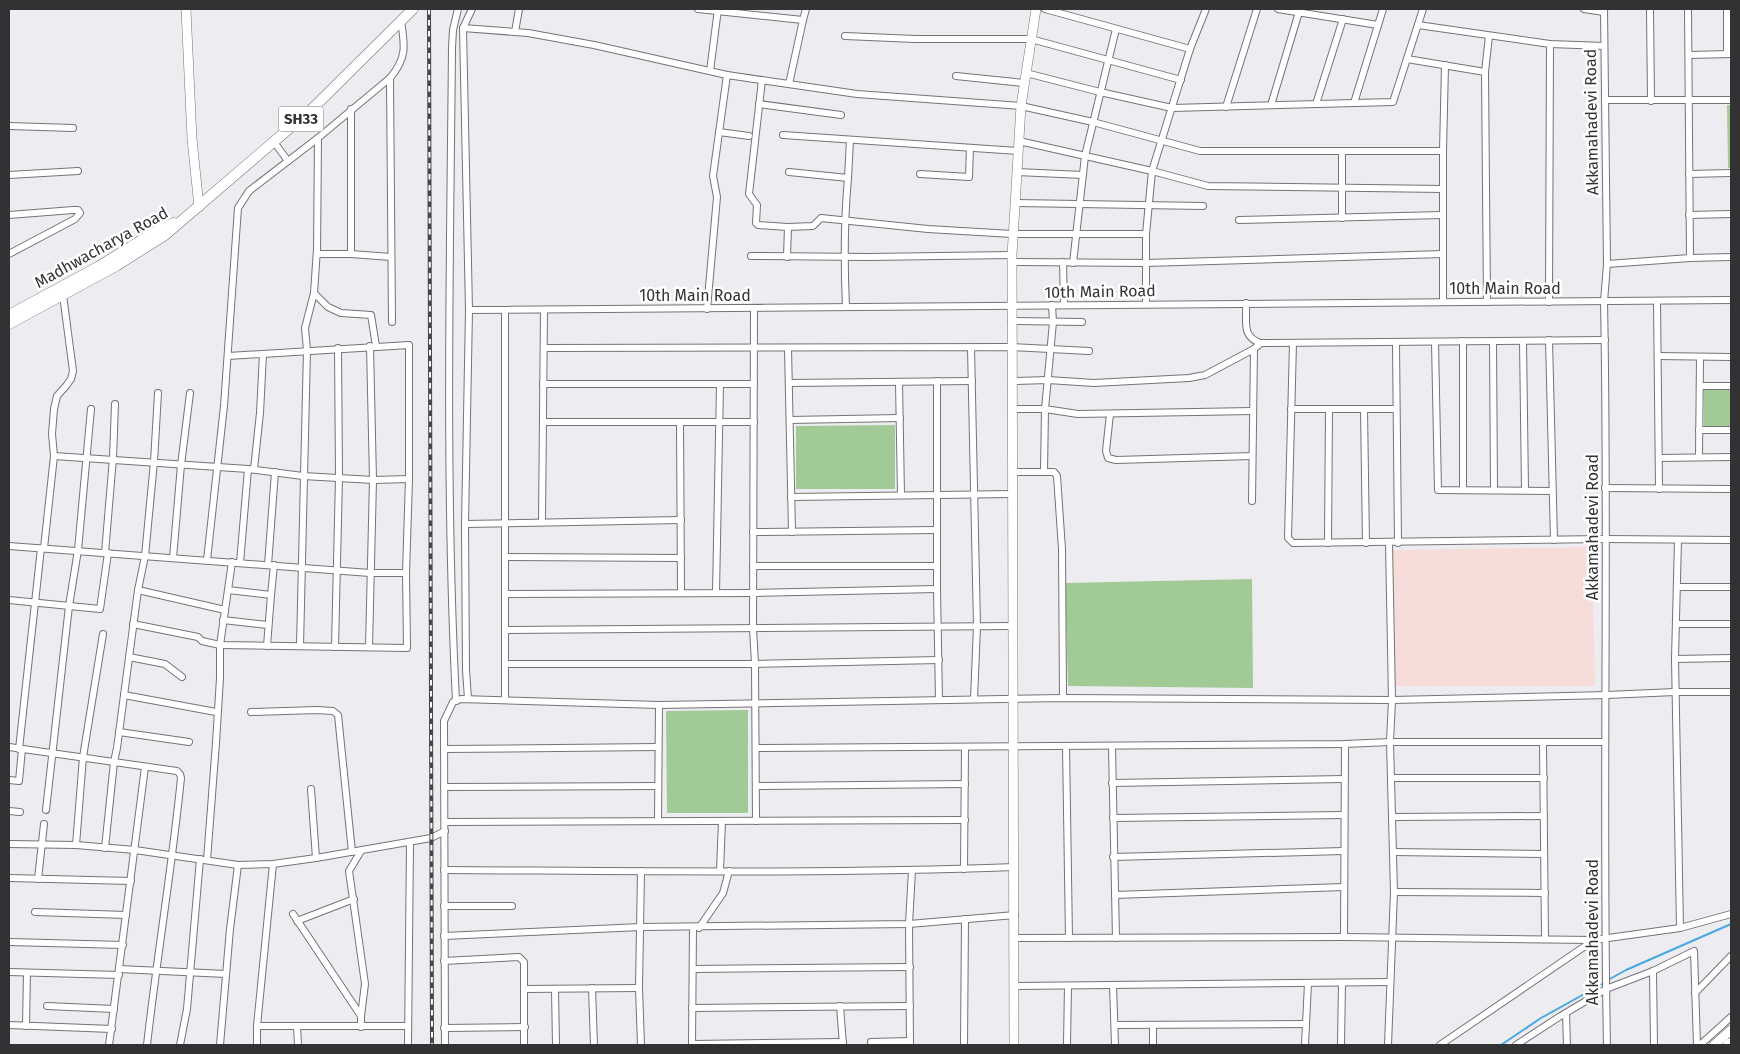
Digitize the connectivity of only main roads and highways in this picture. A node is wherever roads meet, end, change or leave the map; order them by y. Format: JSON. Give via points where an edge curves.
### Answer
{"nodes":[{"id":1,"x":413,"y":9,"type":"edge"},
{"id":2,"x":182,"y":220,"type":"junction"},
{"id":3,"x":9,"y":315,"type":"edge"},
{"id":4,"x":9,"y":324,"type":"edge"}],
"edges":[{"from":1,"to":2,"type":"main road","name":"Madhwacharya Road","number":"SH33","via":[[313,108]]},
{"from":2,"to":3,"type":"main road","name":"Madhwacharya Road","number":"SH33","via":[[161,228],[98,267]]},
{"from":2,"to":4,"type":"main road","name":"Madhwacharya Road","via":[[165,235],[124,260]]}]}
